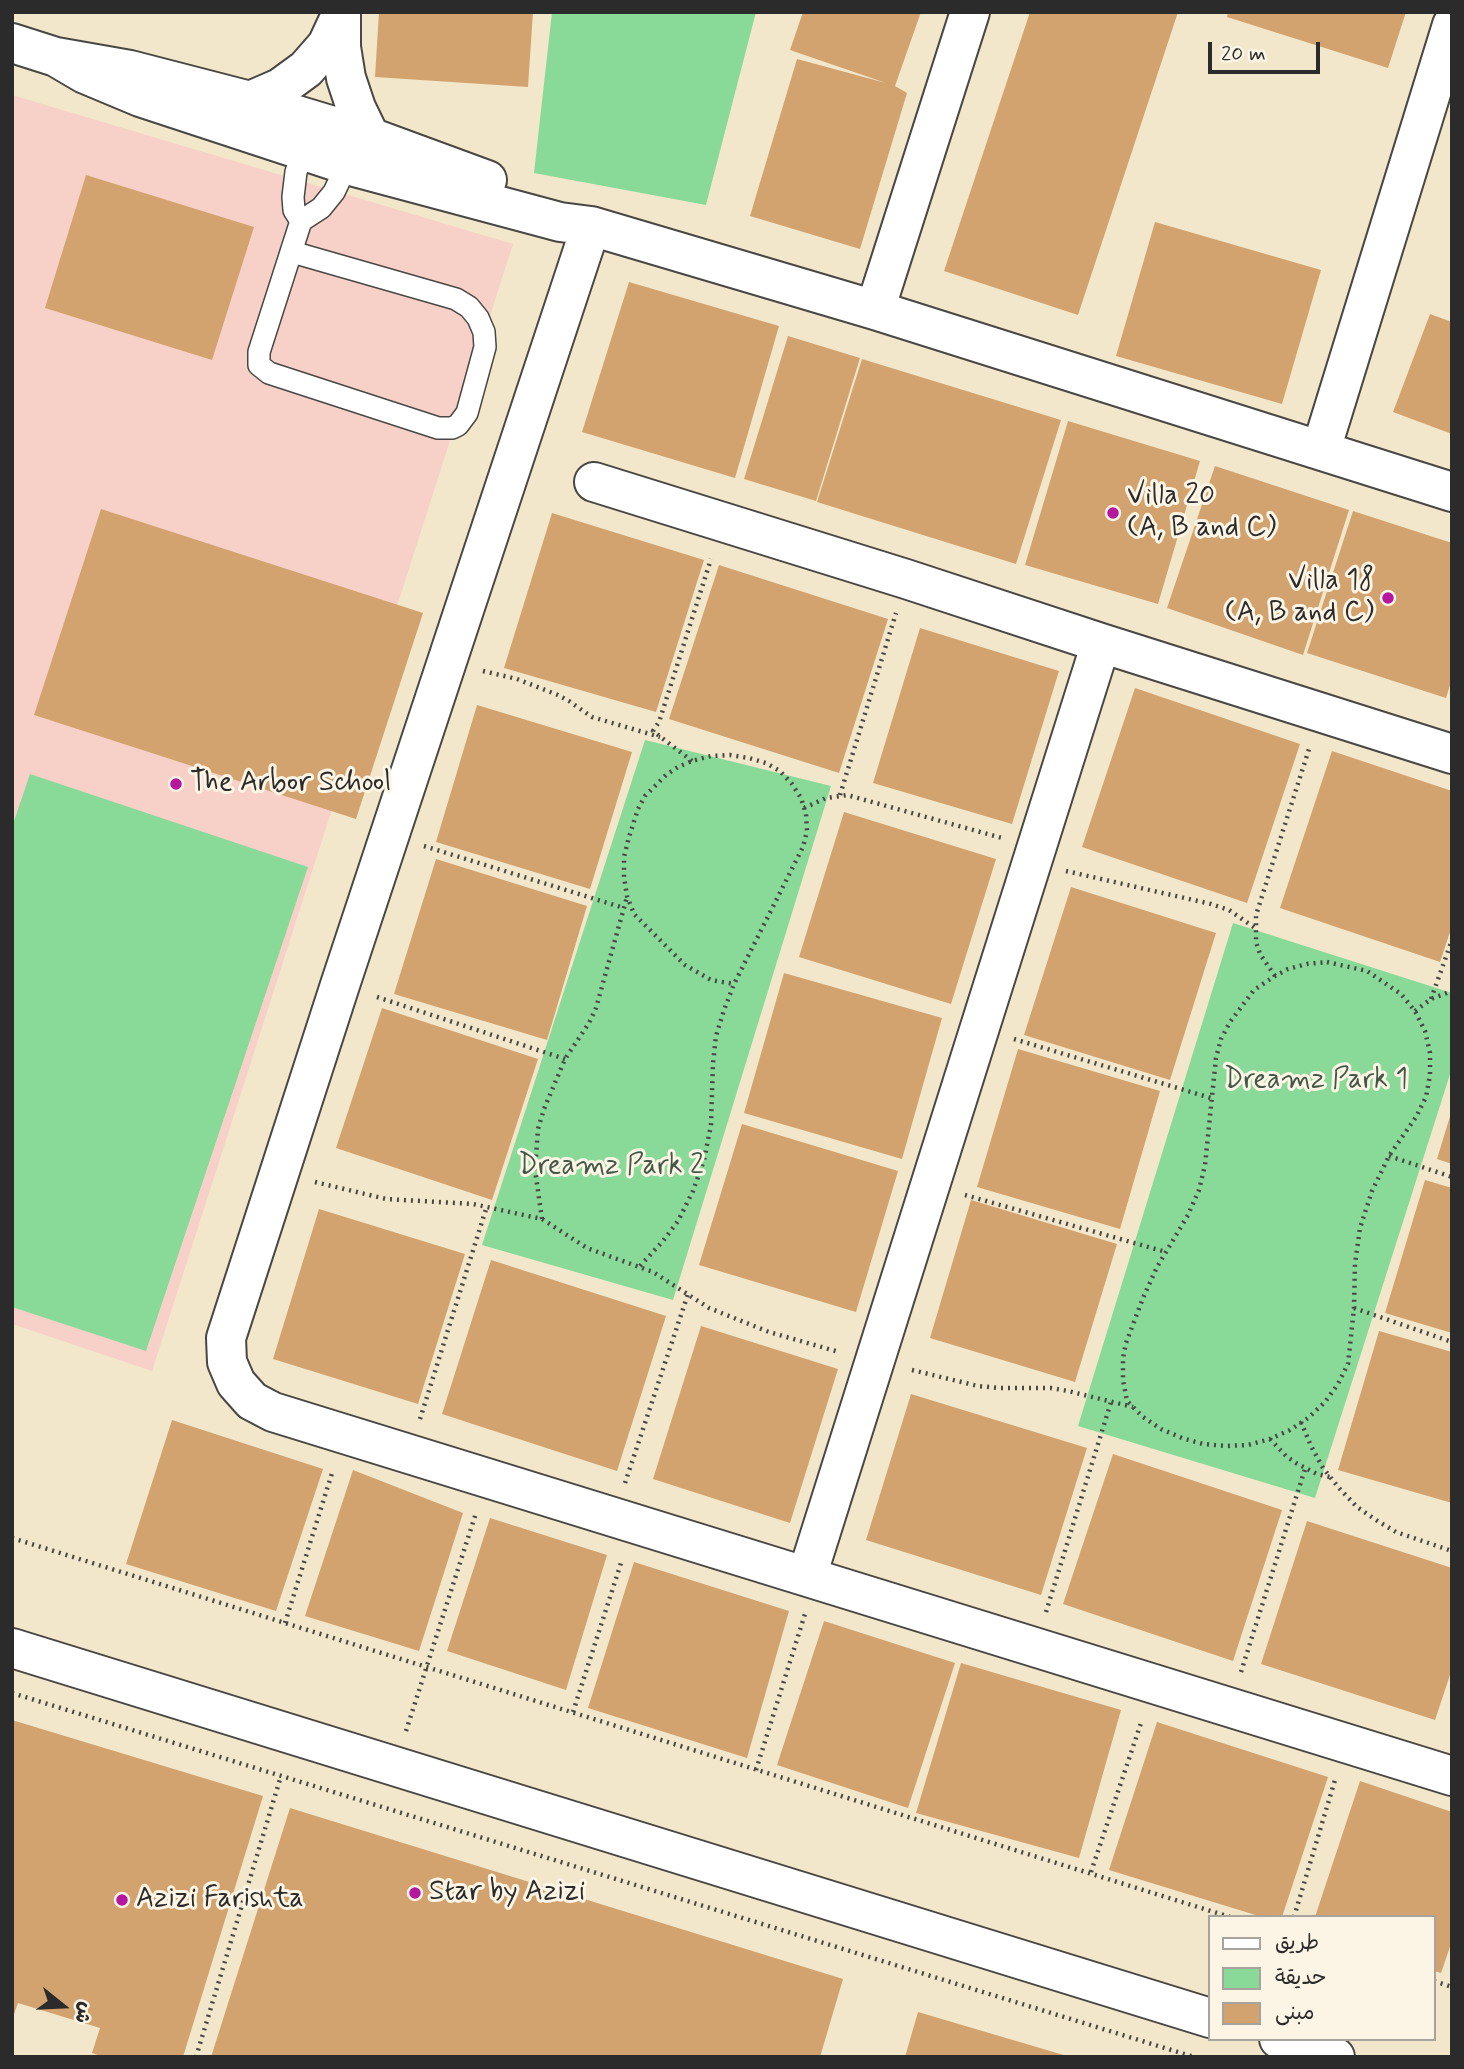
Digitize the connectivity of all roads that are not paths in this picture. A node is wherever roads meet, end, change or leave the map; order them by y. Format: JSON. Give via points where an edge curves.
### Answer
{"nodes":[{"id":1,"x":970,"y":12,"type":"edge"},
{"id":2,"x":341,"y":14,"type":"edge"},
{"id":3,"x":1452,"y":25,"type":"edge"},
{"id":4,"x":12,"y":43,"type":"edge"},
{"id":5,"x":56,"y":57,"type":"junction"},
{"id":6,"x":250,"y":101,"type":"junction"},
{"id":7,"x":303,"y":151,"type":"junction"},
{"id":8,"x":359,"y":151,"type":"junction"},
{"id":9,"x":301,"y":221,"type":"junction"},
{"id":10,"x":591,"y":226,"type":"junction"},
{"id":11,"x":292,"y":252,"type":"junction"},
{"id":12,"x":875,"y":310,"type":"junction"},
{"id":13,"x":1321,"y":450,"type":"junction"},
{"id":14,"x":594,"y":482,"type":"dead end"},
{"id":15,"x":1452,"y":492,"type":"edge"},
{"id":16,"x":1101,"y":643,"type":"junction"},
{"id":17,"x":1452,"y":754,"type":"edge"},
{"id":18,"x":811,"y":1577,"type":"junction"},
{"id":19,"x":12,"y":1648,"type":"edge"},
{"id":20,"x":1452,"y":1776,"type":"edge"},
{"id":21,"x":1208,"y":2017,"type":"edge"},
{"id":22,"x":1285,"y":2041,"type":"edge"},
{"id":23,"x":1335,"y":2057,"type":"edge"}],
"edges":[{"from":1,"to":12,"type":"street"},
{"from":2,"to":6,"type":"street","via":[[327,45],[306,69],[280,89]]},
{"from":2,"to":8,"type":"street","via":[[341,47],[356,108]]},
{"from":3,"to":13,"type":"street"},
{"from":4,"to":5,"type":"street"},
{"from":5,"to":6,"type":"street","via":[[130,70]]},
{"from":5,"to":7,"type":"street","via":[[116,88]]},
{"from":6,"to":8,"type":"street"},
{"from":7,"to":8,"type":"street"},
{"from":7,"to":9,"type":"lane","via":[[293,197]]},
{"from":8,"to":9,"type":"lane","via":[[321,208]]},
{"from":8,"to":10,"type":"street","via":[[553,205]]},
{"from":9,"to":11,"type":"lane"},
{"from":10,"to":12,"type":"street"},
{"from":10,"to":18,"type":"street","via":[[226,1338],[227,1362],[236,1383],[252,1401],[273,1412]]},
{"from":11,"to":11,"type":"lane","via":[[456,299],[469,307],[484,332],[485,347],[467,413],[458,425],[438,428],[263,370],[259,352]]},
{"from":12,"to":13,"type":"street"},
{"from":13,"to":15,"type":"street"},
{"from":14,"to":16,"type":"street"},
{"from":16,"to":17,"type":"street"},
{"from":16,"to":18,"type":"street"},
{"from":18,"to":20,"type":"street"},
{"from":19,"to":21,"type":"street"},
{"from":22,"to":23,"type":"street"}]}
